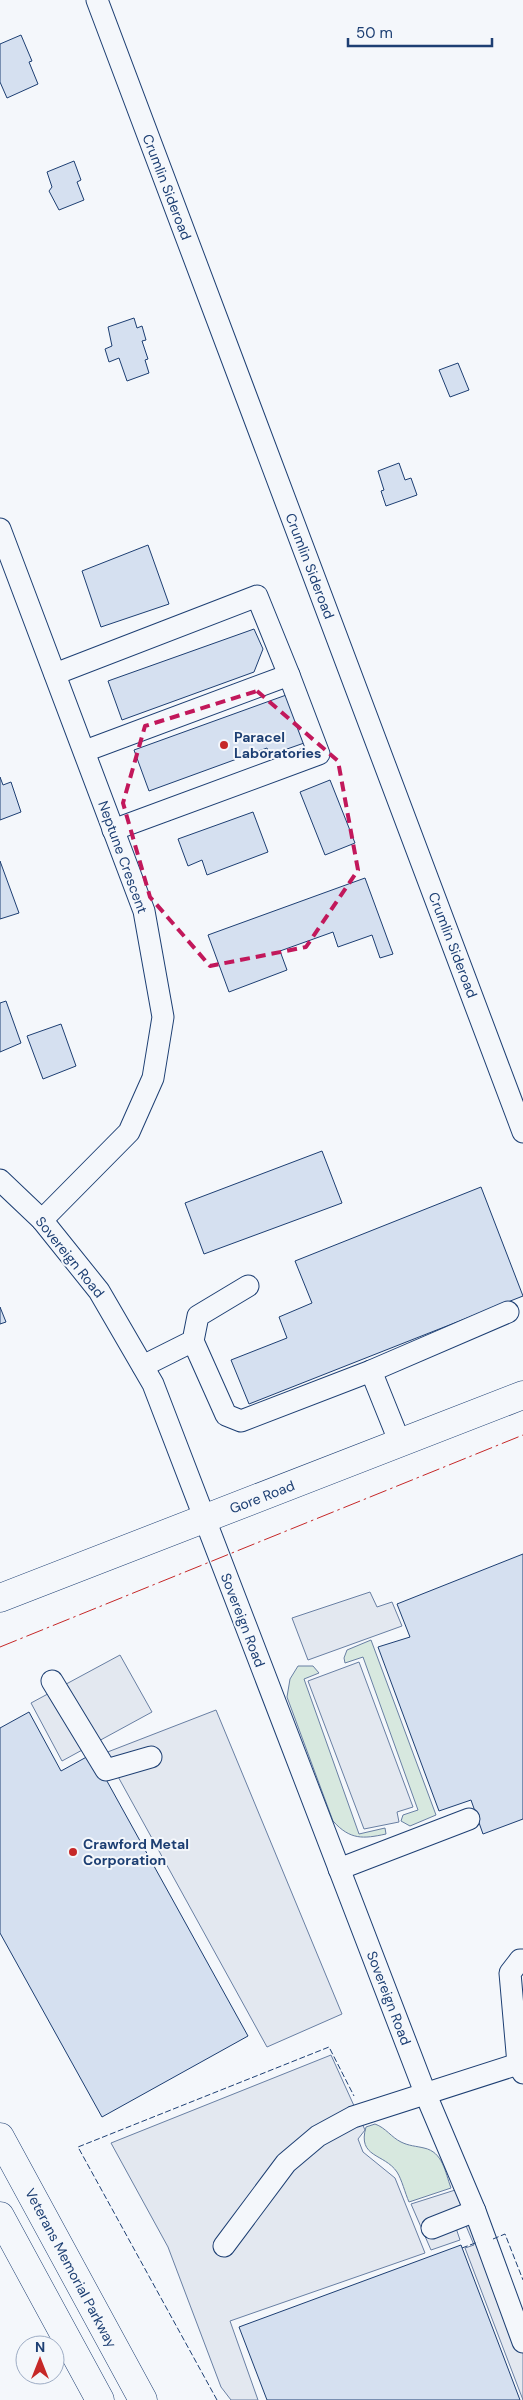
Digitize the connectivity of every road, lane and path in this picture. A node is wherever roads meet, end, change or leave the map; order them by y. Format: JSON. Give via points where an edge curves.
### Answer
{"nodes":[{"id":1,"x":97,"y":0,"type":"edge"},
{"id":2,"x":0,"y":529,"type":"edge"},
{"id":3,"x":55,"y":674,"type":"junction"},
{"id":4,"x":289,"y":675,"type":"junction"},
{"id":5,"x":85,"y":752,"type":"junction"},
{"id":6,"x":113,"y":830,"type":"junction"},
{"id":7,"x":523,"y":1132,"type":"edge"},
{"id":8,"x":0,"y":1180,"type":"edge"},
{"id":9,"x":42,"y":1220,"type":"junction"},
{"id":10,"x":248,"y":1286,"type":"dead end"},
{"id":11,"x":508,"y":1312,"type":"dead end"},
{"id":12,"x":193,"y":1341,"type":"junction"},
{"id":13,"x":143,"y":1366,"type":"junction"},
{"id":14,"x":371,"y":1372,"type":"junction"},
{"id":15,"x":523,"y":1395,"type":"edge"},
{"id":16,"x":400,"y":1443,"type":"junction"},
{"id":17,"x":204,"y":1519,"type":"junction"},
{"id":18,"x":0,"y":1598,"type":"edge"},
{"id":19,"x":52,"y":1681,"type":"dead end"},
{"id":20,"x":151,"y":1757,"type":"dead end"},
{"id":21,"x":469,"y":1819,"type":"dead end"},
{"id":22,"x":339,"y":1869,"type":"junction"},
{"id":23,"x":523,"y":1960,"type":"edge"},
{"id":24,"x":520,"y":2068,"type":"edge"},
{"id":25,"x":426,"y":2095,"type":"junction"},
{"id":26,"x":0,"y":2137,"type":"edge"},
{"id":27,"x":475,"y":2211,"type":"junction"},
{"id":28,"x":0,"y":2216,"type":"edge"},
{"id":29,"x":432,"y":2228,"type":"dead end"},
{"id":30,"x":224,"y":2246,"type":"dead end"},
{"id":31,"x":523,"y":2342,"type":"edge"},
{"id":32,"x":100,"y":2400,"type":"edge"},
{"id":33,"x":143,"y":2400,"type":"edge"}],
"edges":[{"from":1,"to":7,"type":"street","name":"Crumlin Sideroad"},
{"from":2,"to":3,"type":"street","name":"Neptune Crescent"},
{"from":3,"to":4,"type":"street","via":[[258,596]]},
{"from":3,"to":5,"type":"street","name":"Neptune Crescent"},
{"from":4,"to":5,"type":"street"},
{"from":4,"to":6,"type":"street","via":[[319,754]]},
{"from":5,"to":6,"type":"street","name":"Neptune Crescent"},
{"from":6,"to":9,"type":"street","name":"Neptune Crescent","via":[[144,911],[163,1018],[153,1078],[129,1132]]},
{"from":8,"to":9,"type":"street","name":"Sovereign Road"},
{"from":9,"to":13,"type":"street","name":"Sovereign Road","via":[[100,1291]]},
{"from":10,"to":12,"type":"street","via":[[198,1316]]},
{"from":11,"to":14,"type":"street"},
{"from":12,"to":13,"type":"street"},
{"from":12,"to":14,"type":"street","via":[[226,1415],[241,1421]]},
{"from":13,"to":17,"type":"street","name":"Sovereign Road","via":[[153,1384]]},
{"from":14,"to":16,"type":"street"},
{"from":15,"to":16,"type":"main road","name":"Gore Road"},
{"from":16,"to":17,"type":"main road","name":"Gore Road"},
{"from":17,"to":18,"type":"main road","name":"Gore Road"},
{"from":17,"to":22,"type":"street","name":"Sovereign Road"},
{"from":19,"to":20,"type":"street","via":[[106,1770]]},
{"from":21,"to":22,"type":"street"},
{"from":22,"to":25,"type":"street","name":"Sovereign Road"},
{"from":23,"to":24,"type":"street","via":[[510,1973]]},
{"from":24,"to":25,"type":"street"},
{"from":25,"to":27,"type":"street","name":"Sovereign Road"},
{"from":25,"to":30,"type":"street","via":[[352,2117],[318,2136],[286,2163]]},
{"from":26,"to":33,"type":"main road","name":"Veterans Memorial Parkway"},
{"from":27,"to":29,"type":"street"},
{"from":27,"to":31,"type":"street","name":"Sovereign Road"},
{"from":28,"to":32,"type":"main road"}]}
